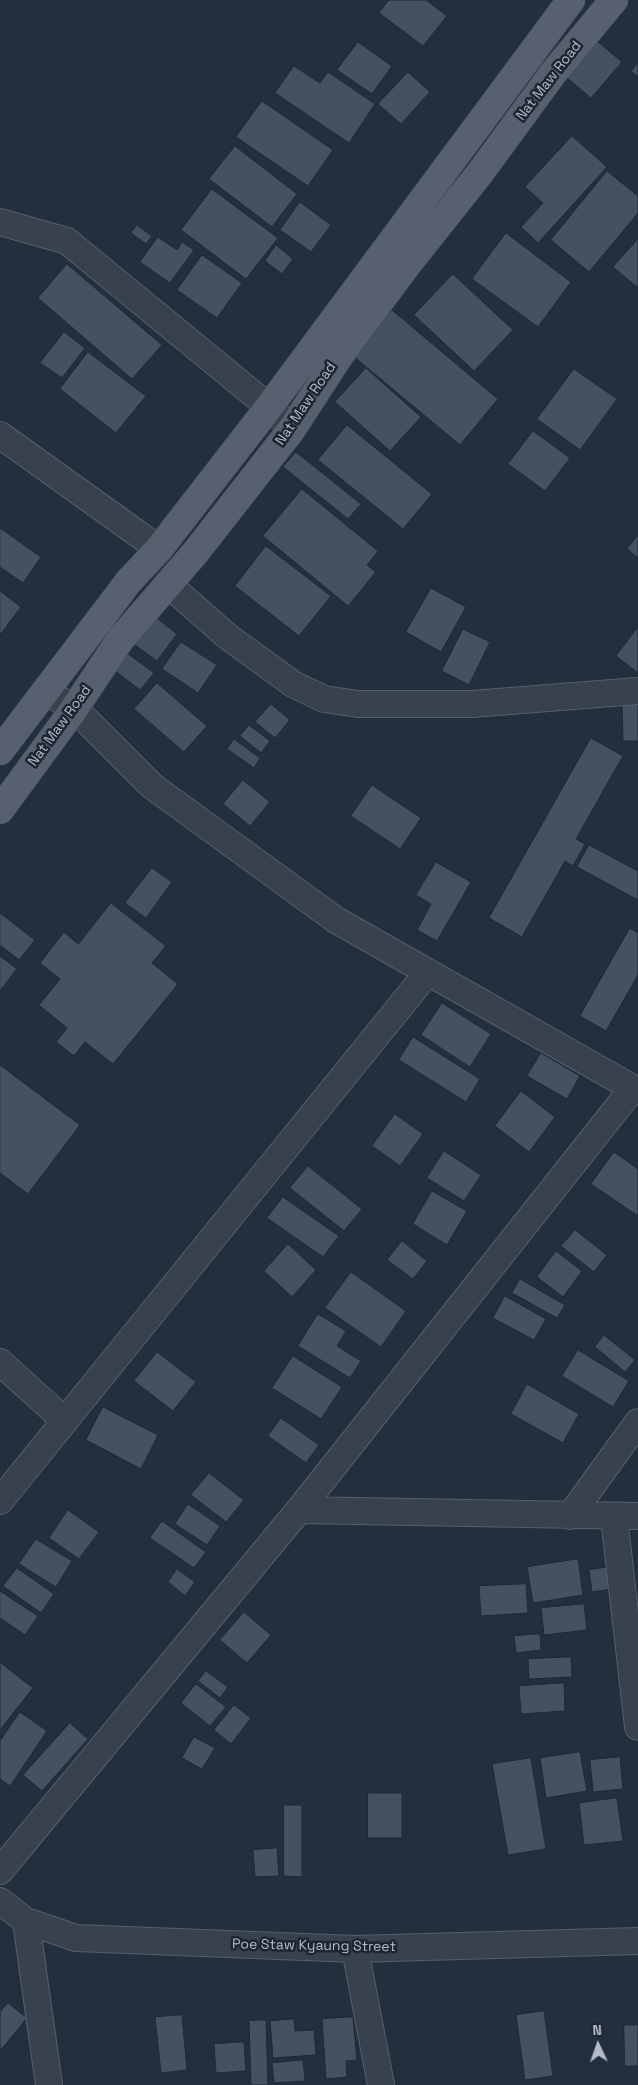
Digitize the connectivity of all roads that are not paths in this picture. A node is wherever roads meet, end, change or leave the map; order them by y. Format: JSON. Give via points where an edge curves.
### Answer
{"nodes":[{"id":1,"x":572,"y":0,"type":"edge"},
{"id":2,"x":614,"y":0,"type":"edge"},
{"id":3,"x":0,"y":222,"type":"edge"},
{"id":4,"x":269,"y":407,"type":"junction"},
{"id":5,"x":292,"y":429,"type":"junction"},
{"id":6,"x":0,"y":435,"type":"edge"},
{"id":7,"x":159,"y":549,"type":"junction"},
{"id":8,"x":168,"y":584,"type":"junction"},
{"id":9,"x":638,"y":691,"type":"edge"},
{"id":10,"x":45,"y":692,"type":"junction"},
{"id":11,"x":74,"y":708,"type":"junction"},
{"id":12,"x":0,"y":751,"type":"edge"},
{"id":13,"x":0,"y":810,"type":"edge"},
{"id":14,"x":428,"y":972,"type":"junction"},
{"id":15,"x":636,"y":1090,"type":"edge"},
{"id":16,"x":0,"y":1362,"type":"edge"},
{"id":17,"x":65,"y":1421,"type":"junction"},
{"id":18,"x":638,"y":1422,"type":"edge"},
{"id":19,"x":0,"y":1501,"type":"edge"},
{"id":20,"x":299,"y":1510,"type":"junction"},
{"id":21,"x":570,"y":1516,"type":"junction"},
{"id":22,"x":626,"y":1516,"type":"edge"},
{"id":23,"x":638,"y":1727,"type":"edge"},
{"id":24,"x":0,"y":1871,"type":"edge"},
{"id":25,"x":0,"y":1901,"type":"edge"},
{"id":26,"x":26,"y":1921,"type":"junction"},
{"id":27,"x":638,"y":1941,"type":"edge"},
{"id":28,"x":355,"y":1948,"type":"junction"},
{"id":29,"x":49,"y":2085,"type":"edge"},
{"id":30,"x":381,"y":2085,"type":"edge"}],
"edges":[{"from":1,"to":4,"type":"main road","name":"Nat Maw Road"},
{"from":2,"to":5,"type":"main road","name":"Nat Maw Road","via":[[554,72],[407,265],[340,355]]},
{"from":3,"to":4,"type":"street","via":[[67,242]]},
{"from":4,"to":5,"type":"street"},
{"from":4,"to":7,"type":"main road","name":"Nat Maw Road"},
{"from":5,"to":8,"type":"main road","name":"Nat Maw Road"},
{"from":6,"to":7,"type":"street"},
{"from":7,"to":10,"type":"main road","name":"Nat Maw Road","via":[[129,581]]},
{"from":8,"to":9,"type":"street","via":[[234,641],[293,684],[324,698],[358,704],[472,704]]},
{"from":8,"to":11,"type":"main road","name":"Nat Maw Road","via":[[120,640]]},
{"from":10,"to":11,"type":"street"},
{"from":10,"to":12,"type":"main road","name":"Nat Maw Road"},
{"from":11,"to":13,"type":"main road","name":"Nat Maw Road"},
{"from":11,"to":14,"type":"street","via":[[152,786],[336,920]]},
{"from":14,"to":15,"type":"street"},
{"from":14,"to":17,"type":"street"},
{"from":15,"to":20,"type":"street"},
{"from":16,"to":17,"type":"street"},
{"from":17,"to":19,"type":"street"},
{"from":18,"to":21,"type":"street"},
{"from":20,"to":21,"type":"street"},
{"from":20,"to":24,"type":"street"},
{"from":21,"to":22,"type":"street"},
{"from":22,"to":23,"type":"street"},
{"from":25,"to":26,"type":"street","name":"Poe Staw Kyaung Street"},
{"from":26,"to":28,"type":"street","name":"Poe Staw Kyaung Street","via":[[76,1938]]},
{"from":26,"to":29,"type":"street"},
{"from":27,"to":28,"type":"street","name":"Poe Staw Kyaung Street"},
{"from":28,"to":30,"type":"street"}]}
